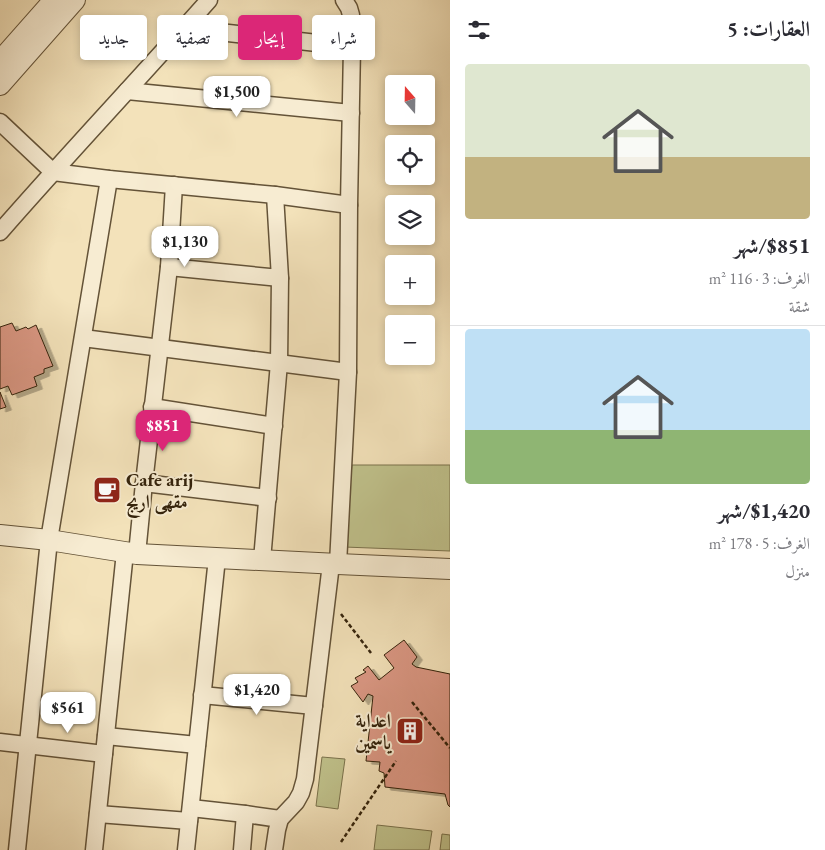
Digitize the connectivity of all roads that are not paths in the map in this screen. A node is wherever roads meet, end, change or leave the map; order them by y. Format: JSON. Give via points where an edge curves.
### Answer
{"nodes":[{"id":1,"x":54,"y":0,"type":"edge"},
{"id":2,"x":75,"y":0,"type":"edge"},
{"id":3,"x":209,"y":0,"type":"edge"},
{"id":4,"x":344,"y":0,"type":"edge"},
{"id":5,"x":196,"y":15,"type":"edge"},
{"id":6,"x":351,"y":15,"type":"edge"},
{"id":7,"x":228,"y":33,"type":"edge"},
{"id":8,"x":312,"y":42,"type":"edge"},
{"id":9,"x":157,"y":58,"type":"edge"},
{"id":10,"x":352,"y":60,"type":"edge"},
{"id":11,"x":0,"y":61,"type":"edge"},
{"id":12,"x":0,"y":85,"type":"edge"},
{"id":13,"x":127,"y":91,"type":"junction"},
{"id":14,"x":351,"y":113,"type":"junction"},
{"id":15,"x":0,"y":122,"type":"edge"},
{"id":16,"x":53,"y":172,"type":"junction"},
{"id":17,"x":109,"y":179,"type":"junction"},
{"id":18,"x":174,"y":185,"type":"junction"},
{"id":19,"x":275,"y":195,"type":"junction"},
{"id":20,"x":349,"y":205,"type":"junction"},
{"id":21,"x":0,"y":232,"type":"edge"},
{"id":22,"x":169,"y":267,"type":"junction"},
{"id":23,"x":280,"y":278,"type":"junction"},
{"id":24,"x":83,"y":338,"type":"junction"},
{"id":25,"x":159,"y":348,"type":"junction"},
{"id":26,"x":279,"y":363,"type":"junction"},
{"id":27,"x":348,"y":372,"type":"junction"},
{"id":28,"x":152,"y":407,"type":"junction"},
{"id":29,"x":274,"y":426,"type":"junction"},
{"id":30,"x":144,"y":482,"type":"junction"},
{"id":31,"x":268,"y":498,"type":"junction"},
{"id":32,"x":0,"y":535,"type":"edge"},
{"id":33,"x":49,"y":540,"type":"junction"},
{"id":34,"x":131,"y":553,"type":"junction"},
{"id":35,"x":217,"y":558,"type":"junction"},
{"id":36,"x":262,"y":560,"type":"junction"},
{"id":37,"x":335,"y":564,"type":"junction"},
{"id":38,"x":450,"y":569,"type":"edge"},
{"id":39,"x":202,"y":694,"type":"junction"},
{"id":40,"x":314,"y":706,"type":"junction"},
{"id":41,"x":106,"y":736,"type":"junction"},
{"id":42,"x":0,"y":742,"type":"edge"},
{"id":43,"x":27,"y":745,"type":"junction"},
{"id":44,"x":197,"y":745,"type":"junction"},
{"id":45,"x":104,"y":754,"type":"junction"},
{"id":46,"x":98,"y":814,"type":"junction"},
{"id":47,"x":244,"y":814,"type":"junction"},
{"id":48,"x":190,"y":815,"type":"junction"},
{"id":49,"x":280,"y":819,"type":"junction"},
{"id":50,"x":17,"y":850,"type":"edge"},
{"id":51,"x":94,"y":850,"type":"edge"},
{"id":52,"x":186,"y":850,"type":"edge"},
{"id":53,"x":242,"y":850,"type":"edge"},
{"id":54,"x":274,"y":850,"type":"edge"}],
"edges":[{"from":1,"to":11,"type":"street"},
{"from":2,"to":12,"type":"street"},
{"from":3,"to":5,"type":"street"},
{"from":4,"to":6,"type":"street"},
{"from":7,"to":8,"type":"street"},
{"from":9,"to":13,"type":"street"},
{"from":10,"to":14,"type":"street"},
{"from":13,"to":14,"type":"street"},
{"from":13,"to":16,"type":"street"},
{"from":14,"to":20,"type":"street"},
{"from":15,"to":16,"type":"street"},
{"from":16,"to":17,"type":"street"},
{"from":16,"to":21,"type":"street"},
{"from":17,"to":18,"type":"street"},
{"from":17,"to":24,"type":"street"},
{"from":18,"to":19,"type":"street"},
{"from":18,"to":22,"type":"street"},
{"from":19,"to":20,"type":"street"},
{"from":19,"to":23,"type":"street"},
{"from":20,"to":27,"type":"street"},
{"from":22,"to":23,"type":"street"},
{"from":22,"to":25,"type":"street"},
{"from":23,"to":26,"type":"street"},
{"from":24,"to":25,"type":"street"},
{"from":24,"to":33,"type":"street"},
{"from":25,"to":26,"type":"street"},
{"from":25,"to":28,"type":"street"},
{"from":26,"to":27,"type":"street"},
{"from":26,"to":29,"type":"street"},
{"from":27,"to":37,"type":"street"},
{"from":28,"to":29,"type":"street"},
{"from":28,"to":30,"type":"street"},
{"from":29,"to":31,"type":"street"},
{"from":30,"to":31,"type":"street"},
{"from":30,"to":34,"type":"street"},
{"from":31,"to":36,"type":"street"},
{"from":32,"to":33,"type":"street"},
{"from":33,"to":34,"type":"street"},
{"from":33,"to":43,"type":"street"},
{"from":34,"to":35,"type":"street"},
{"from":34,"to":41,"type":"street"},
{"from":35,"to":36,"type":"street"},
{"from":35,"to":39,"type":"street"},
{"from":36,"to":37,"type":"street"},
{"from":37,"to":38,"type":"street"},
{"from":37,"to":40,"type":"street"},
{"from":39,"to":40,"type":"street"},
{"from":39,"to":44,"type":"street"},
{"from":40,"to":49,"type":"street","via":[[301,793]]},
{"from":41,"to":44,"type":"street"},
{"from":41,"to":45,"type":"street"},
{"from":42,"to":43,"type":"street"},
{"from":43,"to":45,"type":"street"},
{"from":43,"to":50,"type":"street"},
{"from":44,"to":48,"type":"street"},
{"from":45,"to":46,"type":"street"},
{"from":46,"to":48,"type":"street"},
{"from":46,"to":51,"type":"street"},
{"from":47,"to":48,"type":"street"},
{"from":47,"to":49,"type":"street"},
{"from":47,"to":53,"type":"street"},
{"from":48,"to":52,"type":"street"},
{"from":49,"to":54,"type":"street"}]}
